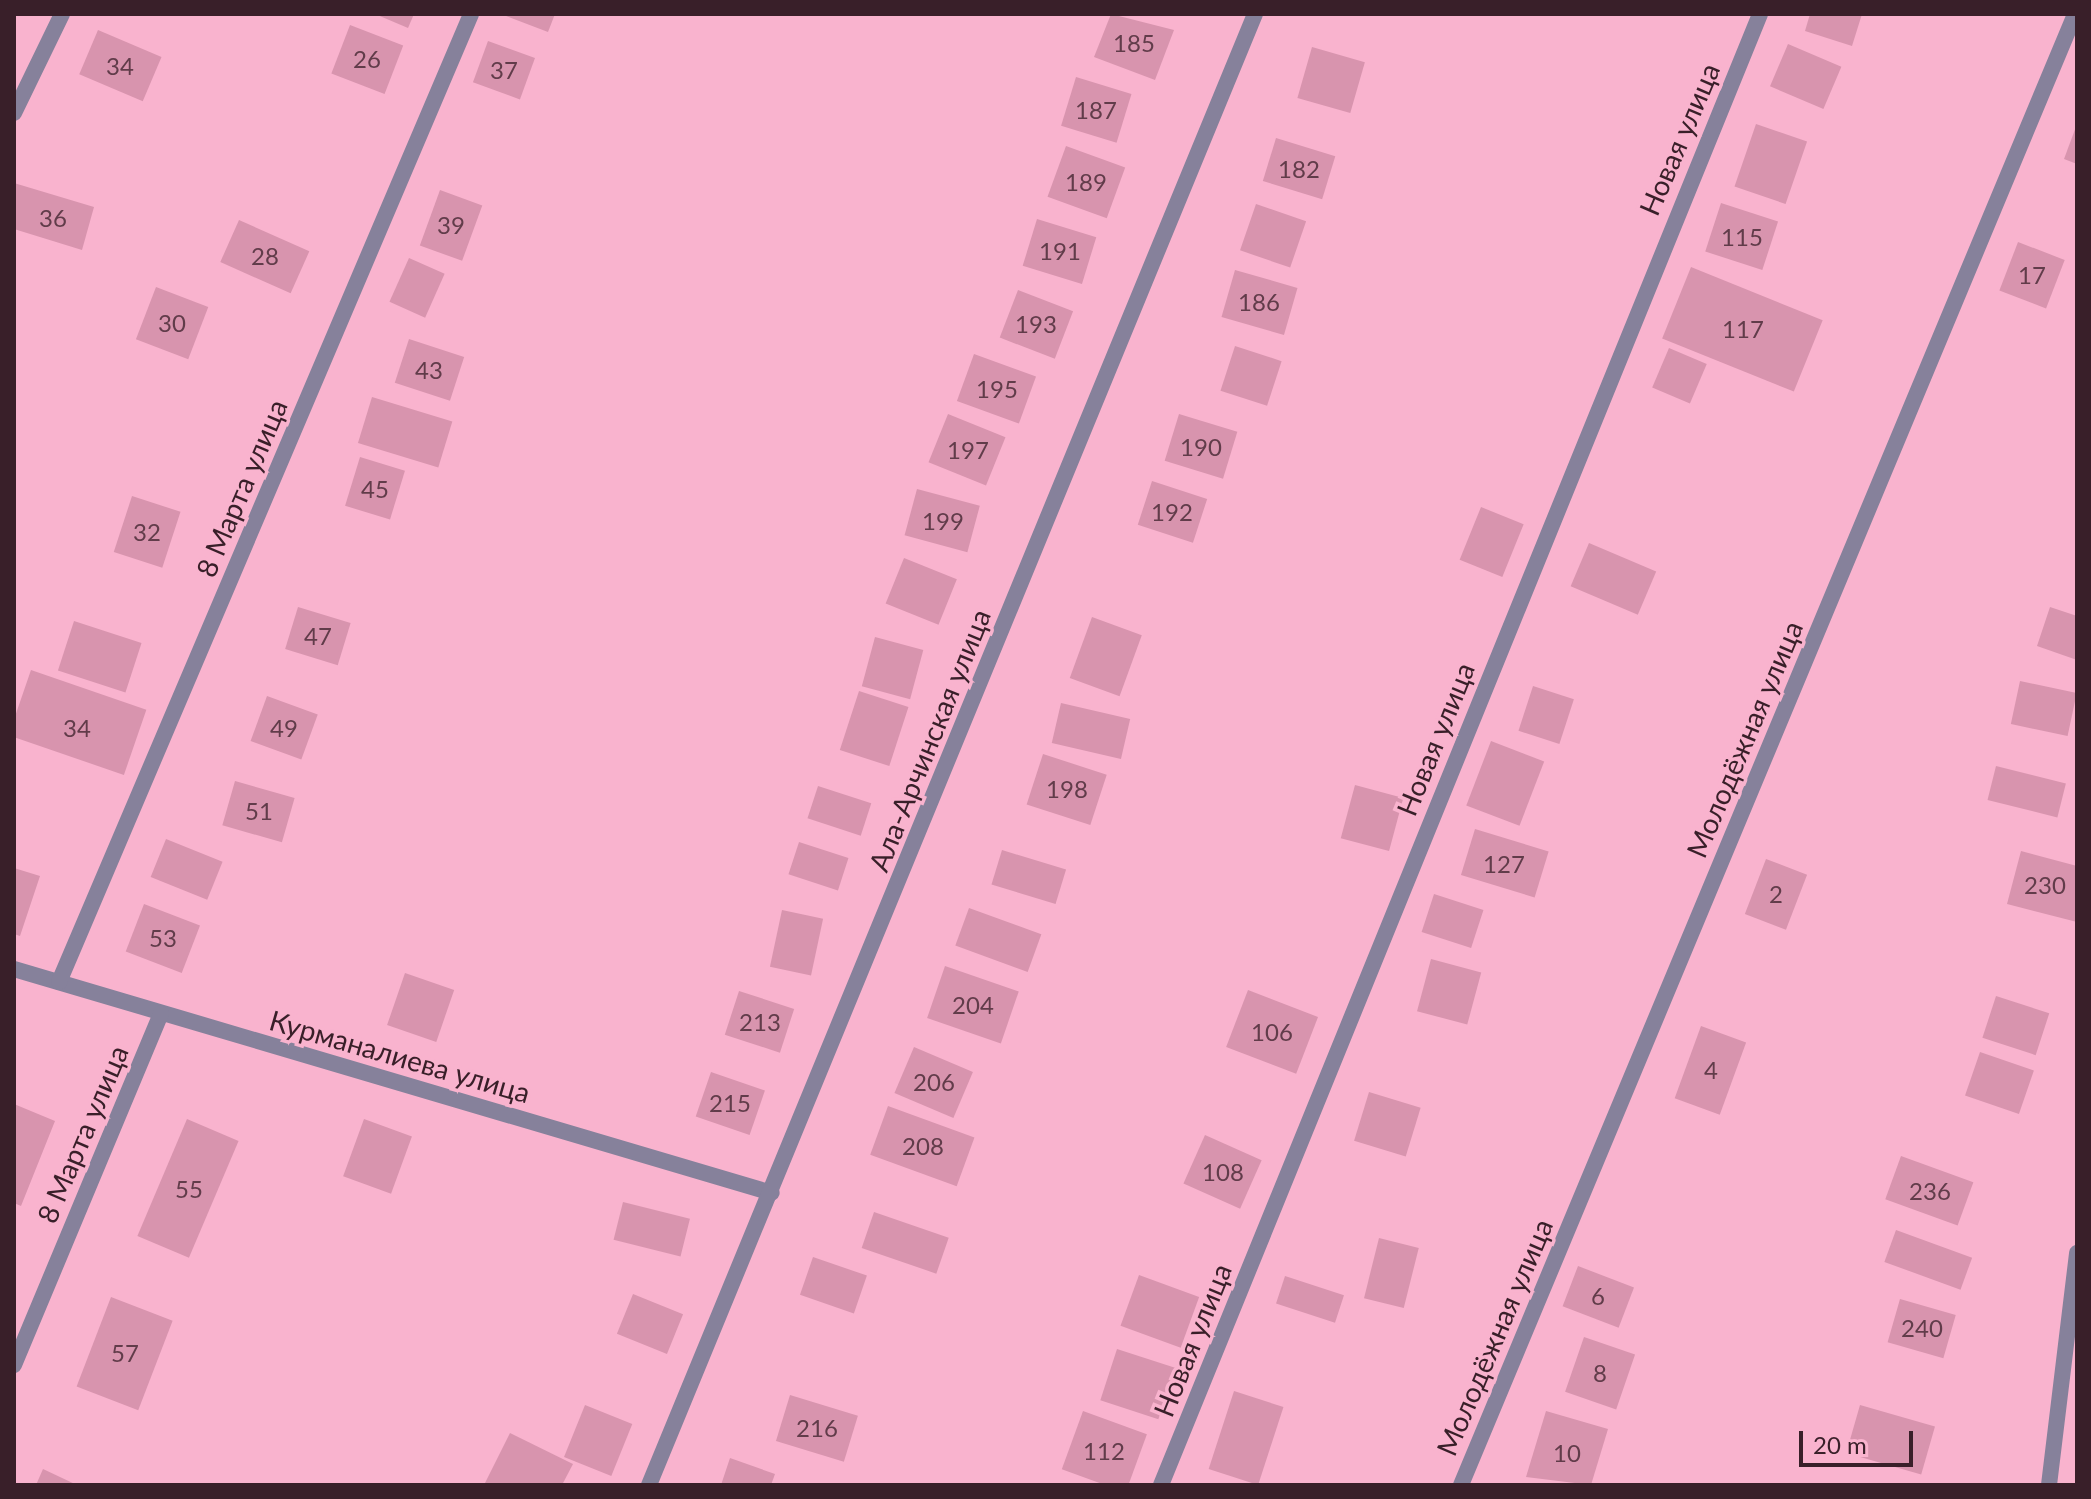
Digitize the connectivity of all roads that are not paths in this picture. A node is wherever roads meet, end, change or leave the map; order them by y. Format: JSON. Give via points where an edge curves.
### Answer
{"nodes":[{"id":1,"x":62,"y":14,"type":"edge"},
{"id":2,"x":471,"y":14,"type":"edge"},
{"id":3,"x":1255,"y":14,"type":"edge"},
{"id":4,"x":1760,"y":14,"type":"edge"},
{"id":5,"x":2075,"y":14,"type":"edge"},
{"id":6,"x":14,"y":113,"type":"edge"},
{"id":7,"x":14,"y":969,"type":"edge"},
{"id":8,"x":59,"y":982,"type":"junction"},
{"id":9,"x":161,"y":1013,"type":"junction"},
{"id":10,"x":772,"y":1193,"type":"junction"},
{"id":11,"x":2077,"y":1253,"type":"edge"},
{"id":12,"x":14,"y":1365,"type":"edge"},
{"id":13,"x":649,"y":1485,"type":"edge"},
{"id":14,"x":1161,"y":1485,"type":"edge"},
{"id":15,"x":1461,"y":1485,"type":"edge"},
{"id":16,"x":2049,"y":1485,"type":"edge"}],
"edges":[{"from":1,"to":6,"type":"street"},
{"from":2,"to":8,"type":"street","name":"8 Марта улица"},
{"from":3,"to":10,"type":"street","name":"Ала-Арчинская улица"},
{"from":4,"to":14,"type":"street","name":"Новая улица"},
{"from":5,"to":15,"type":"street","name":"Молодёжная улица"},
{"from":7,"to":8,"type":"street","name":"Курманалиева улица"},
{"from":8,"to":9,"type":"street","name":"Курманалиева улица"},
{"from":9,"to":10,"type":"street","name":"Курманалиева улица"},
{"from":9,"to":12,"type":"street","name":"8 Марта улица"},
{"from":10,"to":13,"type":"street","name":"Ала-Арчинская улица"},
{"from":11,"to":16,"type":"street"}]}
